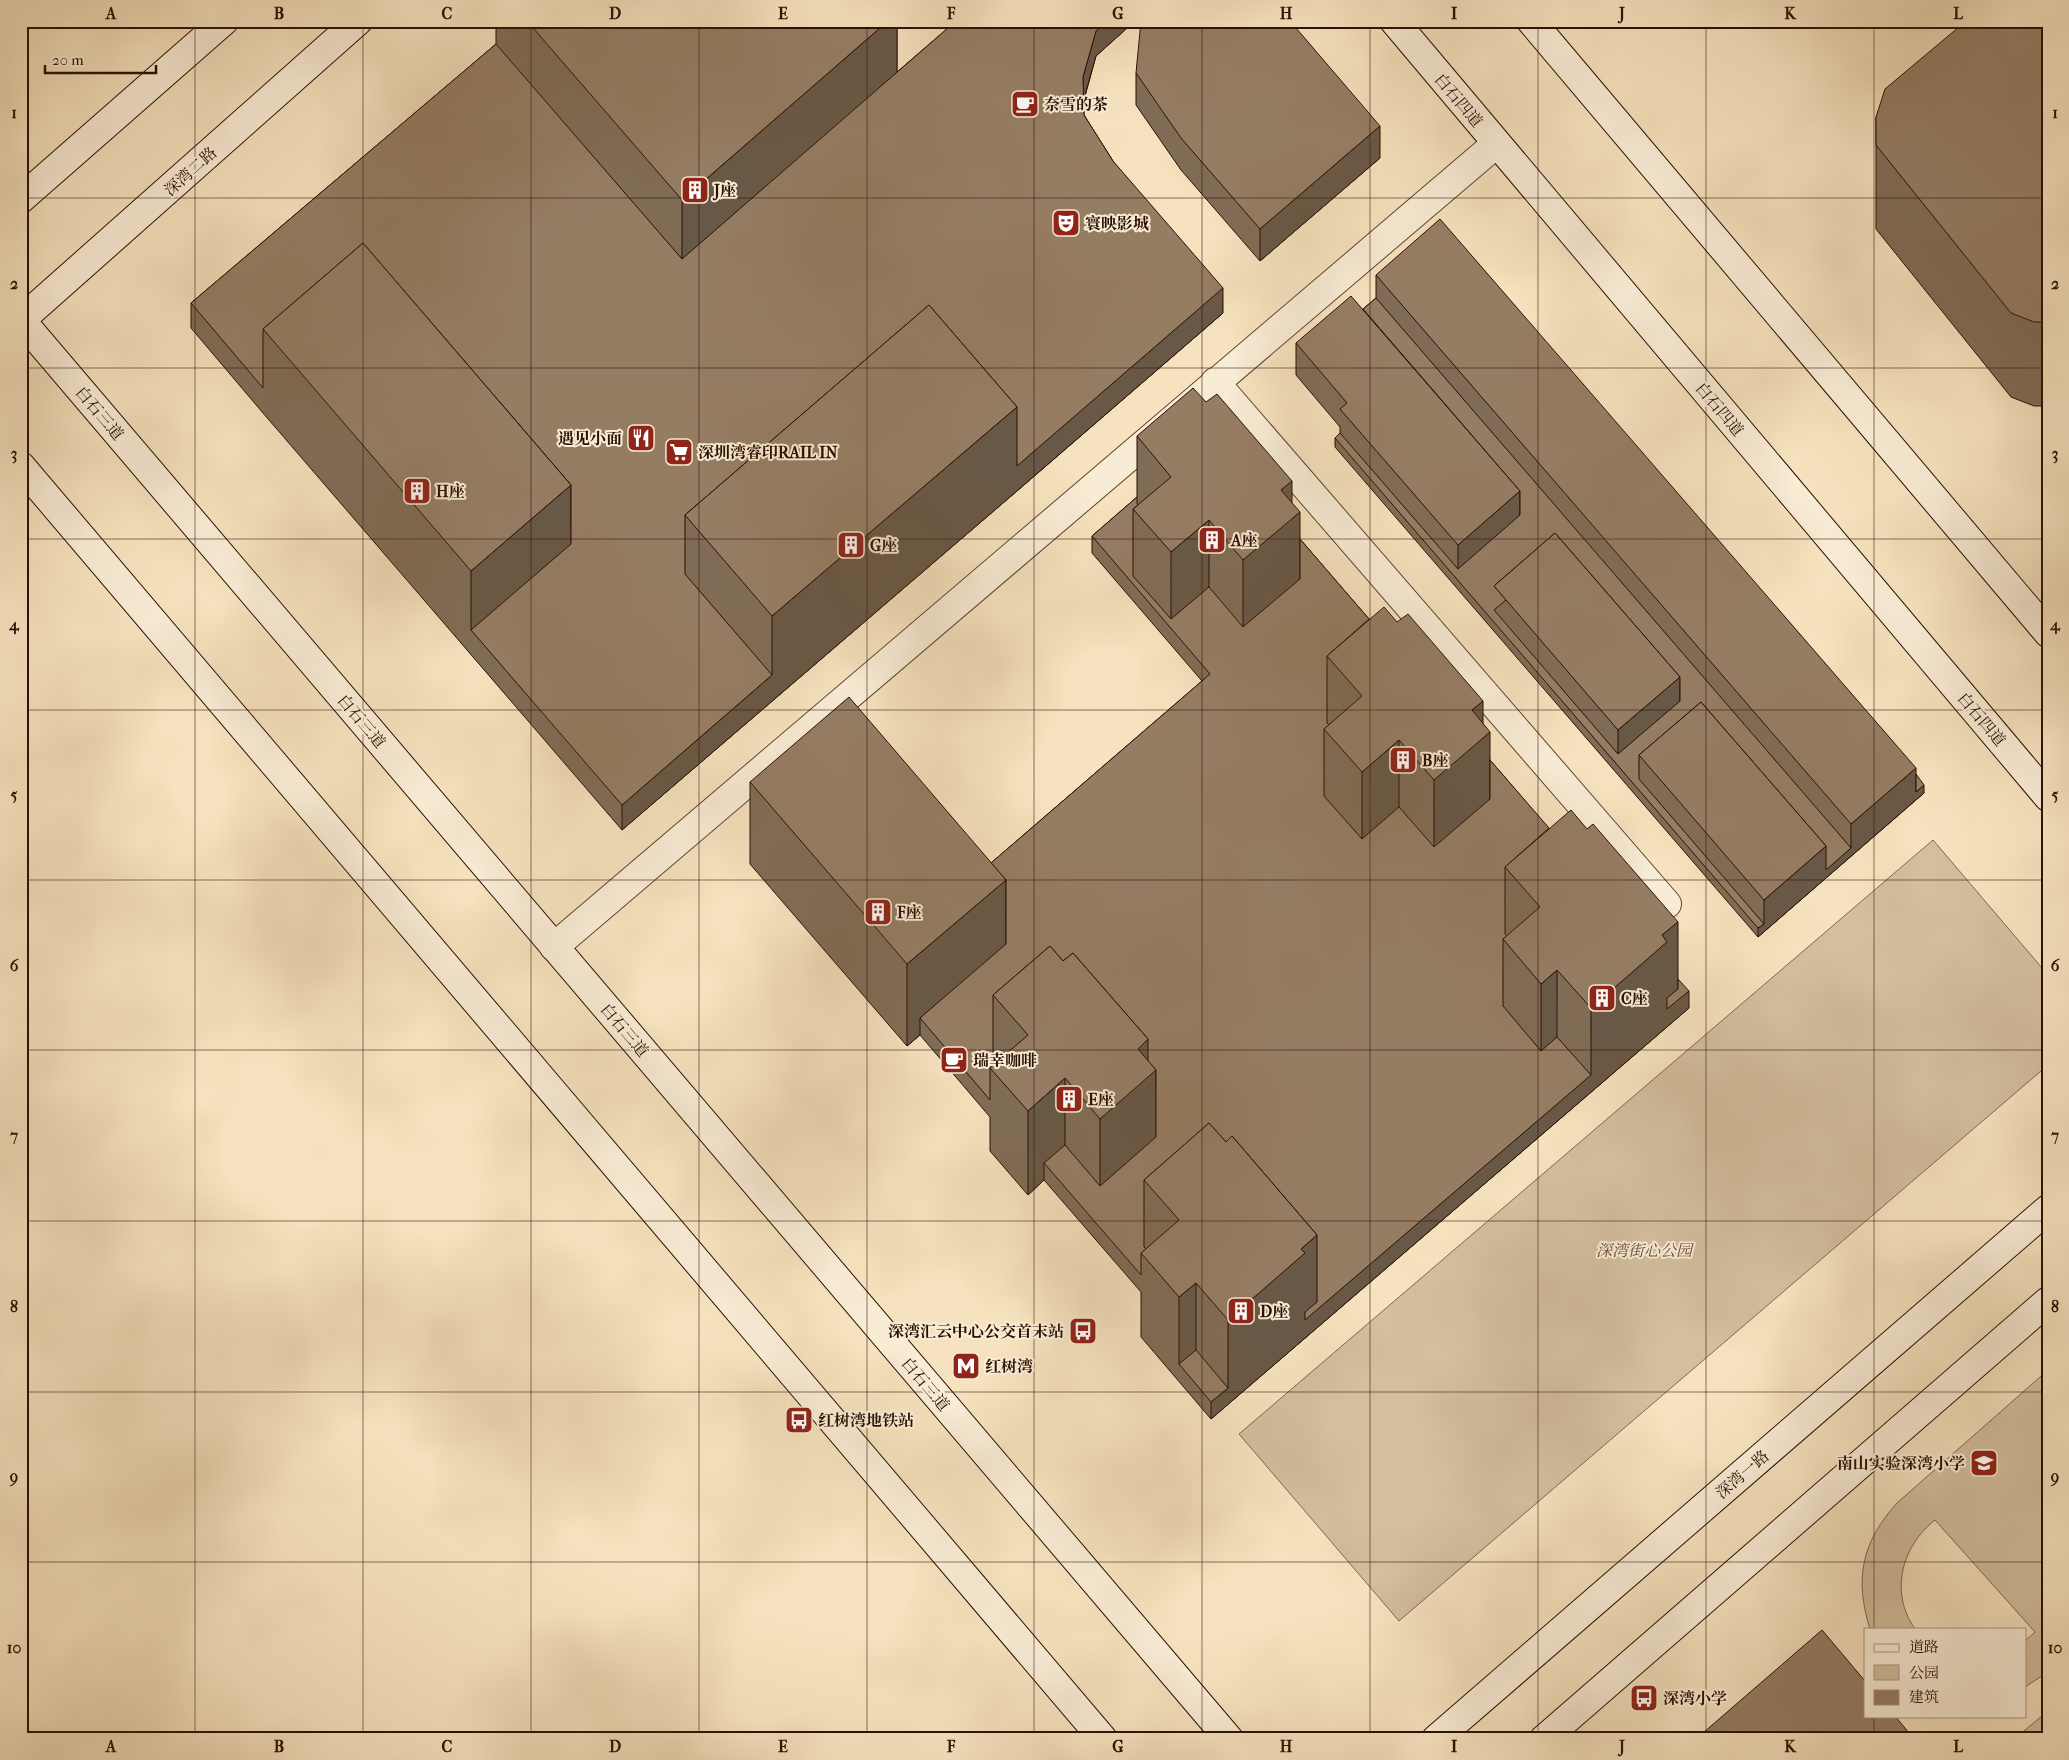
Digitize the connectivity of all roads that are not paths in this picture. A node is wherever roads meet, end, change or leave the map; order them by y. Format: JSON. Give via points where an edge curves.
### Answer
{"nodes":[{"id":1,"x":224,"y":21,"type":"edge"},
{"id":2,"x":358,"y":21,"type":"edge"},
{"id":3,"x":1394,"y":21,"type":"edge"},
{"id":4,"x":1532,"y":21,"type":"edge"},
{"id":5,"x":1496,"y":144,"type":"junction"},
{"id":6,"x":21,"y":199,"type":"edge"},
{"id":7,"x":21,"y":320,"type":"edge"},
{"id":8,"x":1215,"y":382,"type":"junction"},
{"id":9,"x":21,"y":466,"type":"edge"},
{"id":10,"x":2048,"y":633,"type":"edge"},
{"id":11,"x":2048,"y":797,"type":"edge"},
{"id":12,"x":1667,"y":904,"type":"dead end"},
{"id":13,"x":554,"y":947,"type":"junction"},
{"id":14,"x":2048,"y":1209,"type":"edge"},
{"id":15,"x":2048,"y":1301,"type":"edge"},
{"id":16,"x":1460,"y":1718,"type":"junction"},
{"id":17,"x":1231,"y":1736,"type":"edge"},
{"id":18,"x":1103,"y":1739,"type":"edge"},
{"id":19,"x":1416,"y":1739,"type":"edge"},
{"id":20,"x":1436,"y":1739,"type":"edge"},
{"id":21,"x":1544,"y":1739,"type":"edge"}],
"edges":[{"from":1,"to":6,"type":"street"},
{"from":2,"to":7,"type":"street","name":"深湾二路"},
{"from":3,"to":5,"type":"street","name":"白石四道"},
{"from":4,"to":10,"type":"street"},
{"from":5,"to":8,"type":"street"},
{"from":5,"to":11,"type":"street","name":"白石四道"},
{"from":7,"to":13,"type":"street","name":"白石三道"},
{"from":8,"to":12,"type":"street"},
{"from":8,"to":13,"type":"street"},
{"from":9,"to":18,"type":"street"},
{"from":13,"to":17,"type":"street","name":"白石三道"},
{"from":14,"to":16,"type":"street","name":"深湾一路"},
{"from":15,"to":21,"type":"street"},
{"from":16,"to":19,"type":"street"},
{"from":16,"to":20,"type":"street","name":"深湾一路"}]}
